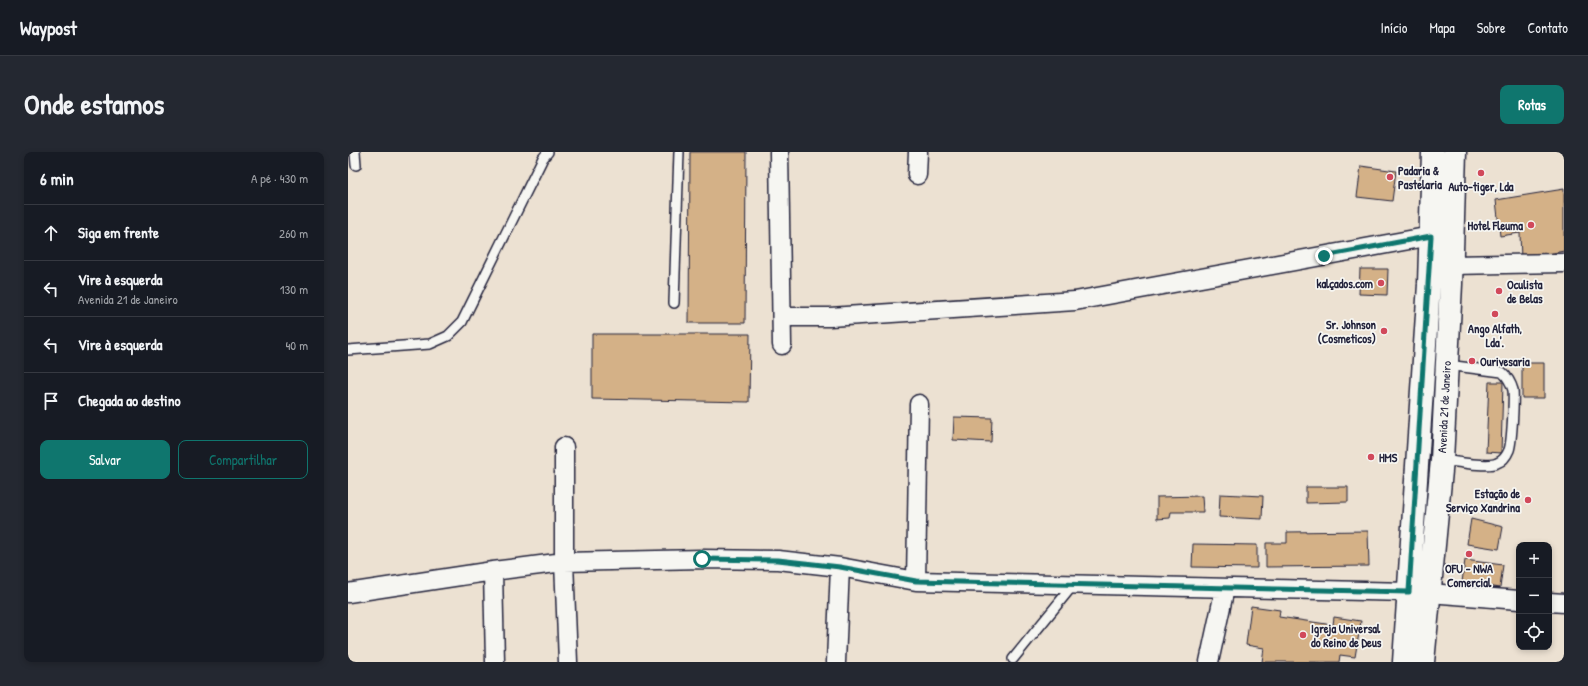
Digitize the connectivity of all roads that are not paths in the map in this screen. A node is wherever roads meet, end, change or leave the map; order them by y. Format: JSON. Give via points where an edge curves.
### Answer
{"nodes":[{"id":1,"x":354,"y":152,"type":"edge"},
{"id":2,"x":548,"y":152,"type":"edge"},
{"id":3,"x":679,"y":152,"type":"edge"},
{"id":4,"x":779,"y":152,"type":"edge"},
{"id":5,"x":918,"y":152,"type":"edge"},
{"id":6,"x":1433,"y":152,"type":"edge"},
{"id":7,"x":1454,"y":152,"type":"edge"},
{"id":8,"x":356,"y":166,"type":"dead end"},
{"id":9,"x":917,"y":175,"type":"dead end"},
{"id":10,"x":1431,"y":236,"type":"junction"},
{"id":11,"x":1564,"y":263,"type":"edge"},
{"id":12,"x":1452,"y":265,"type":"junction"},
{"id":13,"x":674,"y":303,"type":"dead end"},
{"id":14,"x":783,"y":317,"type":"junction"},
{"id":15,"x":782,"y":345,"type":"dead end"},
{"id":16,"x":348,"y":350,"type":"edge"},
{"id":17,"x":1447,"y":365,"type":"junction"},
{"id":18,"x":918,"y":404,"type":"dead end"},
{"id":19,"x":564,"y":447,"type":"dead end"},
{"id":20,"x":1442,"y":460,"type":"junction"},
{"id":21,"x":564,"y":562,"type":"junction"},
{"id":22,"x":840,"y":567,"type":"junction"},
{"id":23,"x":493,"y":571,"type":"junction"},
{"id":24,"x":916,"y":581,"type":"junction"},
{"id":25,"x":1074,"y":584,"type":"junction"},
{"id":26,"x":1225,"y":588,"type":"junction"},
{"id":27,"x":348,"y":593,"type":"edge"},
{"id":28,"x":1419,"y":593,"type":"junction"},
{"id":29,"x":1516,"y":600,"type":"edge"},
{"id":30,"x":1552,"y":602,"type":"edge"},
{"id":31,"x":1564,"y":603,"type":"edge"},
{"id":32,"x":1013,"y":660,"type":"dead end"},
{"id":33,"x":495,"y":662,"type":"edge"},
{"id":34,"x":568,"y":662,"type":"edge"},
{"id":35,"x":836,"y":662,"type":"edge"},
{"id":36,"x":1209,"y":662,"type":"edge"},
{"id":37,"x":1404,"y":662,"type":"edge"},
{"id":38,"x":1423,"y":662,"type":"edge"}],
"edges":[{"from":1,"to":8,"type":"lane"},
{"from":2,"to":16,"type":"lane","via":[[462,322],[448,336],[430,344]]},
{"from":3,"to":13,"type":"lane"},
{"from":4,"to":14,"type":"street"},
{"from":5,"to":9,"type":"street"},
{"from":6,"to":10,"type":"main road","name":"Avenida 21 de Janeiro"},
{"from":7,"to":12,"type":"main road","name":"Avenida 21 de Janeiro"},
{"from":10,"to":14,"type":"street","via":[[1075,301],[830,317]]},
{"from":10,"to":28,"type":"main road","name":"Avenida 21 de Janeiro"},
{"from":11,"to":12,"type":"street"},
{"from":12,"to":17,"type":"main road","name":"Avenida 21 de Janeiro"},
{"from":14,"to":15,"type":"street"},
{"from":17,"to":20,"type":"main road","name":"Avenida 21 de Janeiro"},
{"from":17,"to":20,"type":"lane","via":[[1502,372],[1510,380],[1513,391],[1512,412],[1509,449],[1503,460],[1488,465]]},
{"from":18,"to":24,"type":"street"},
{"from":19,"to":21,"type":"street"},
{"from":20,"to":28,"type":"main road","name":"Avenida 21 de Janeiro"},
{"from":21,"to":22,"type":"street","via":[[778,560]]},
{"from":21,"to":23,"type":"street"},
{"from":21,"to":34,"type":"street"},
{"from":22,"to":24,"type":"street"},
{"from":22,"to":35,"type":"street"},
{"from":23,"to":27,"type":"street"},
{"from":23,"to":33,"type":"street"},
{"from":24,"to":25,"type":"street"},
{"from":25,"to":26,"type":"street"},
{"from":25,"to":32,"type":"lane"},
{"from":26,"to":28,"type":"street"},
{"from":26,"to":36,"type":"street"},
{"from":28,"to":29,"type":"street"},
{"from":28,"to":37,"type":"main road","name":"Avenida 21 de Janeiro"},
{"from":28,"to":38,"type":"main road","name":"Avenida 21 de Janeiro"},
{"from":30,"to":31,"type":"street"}]}
